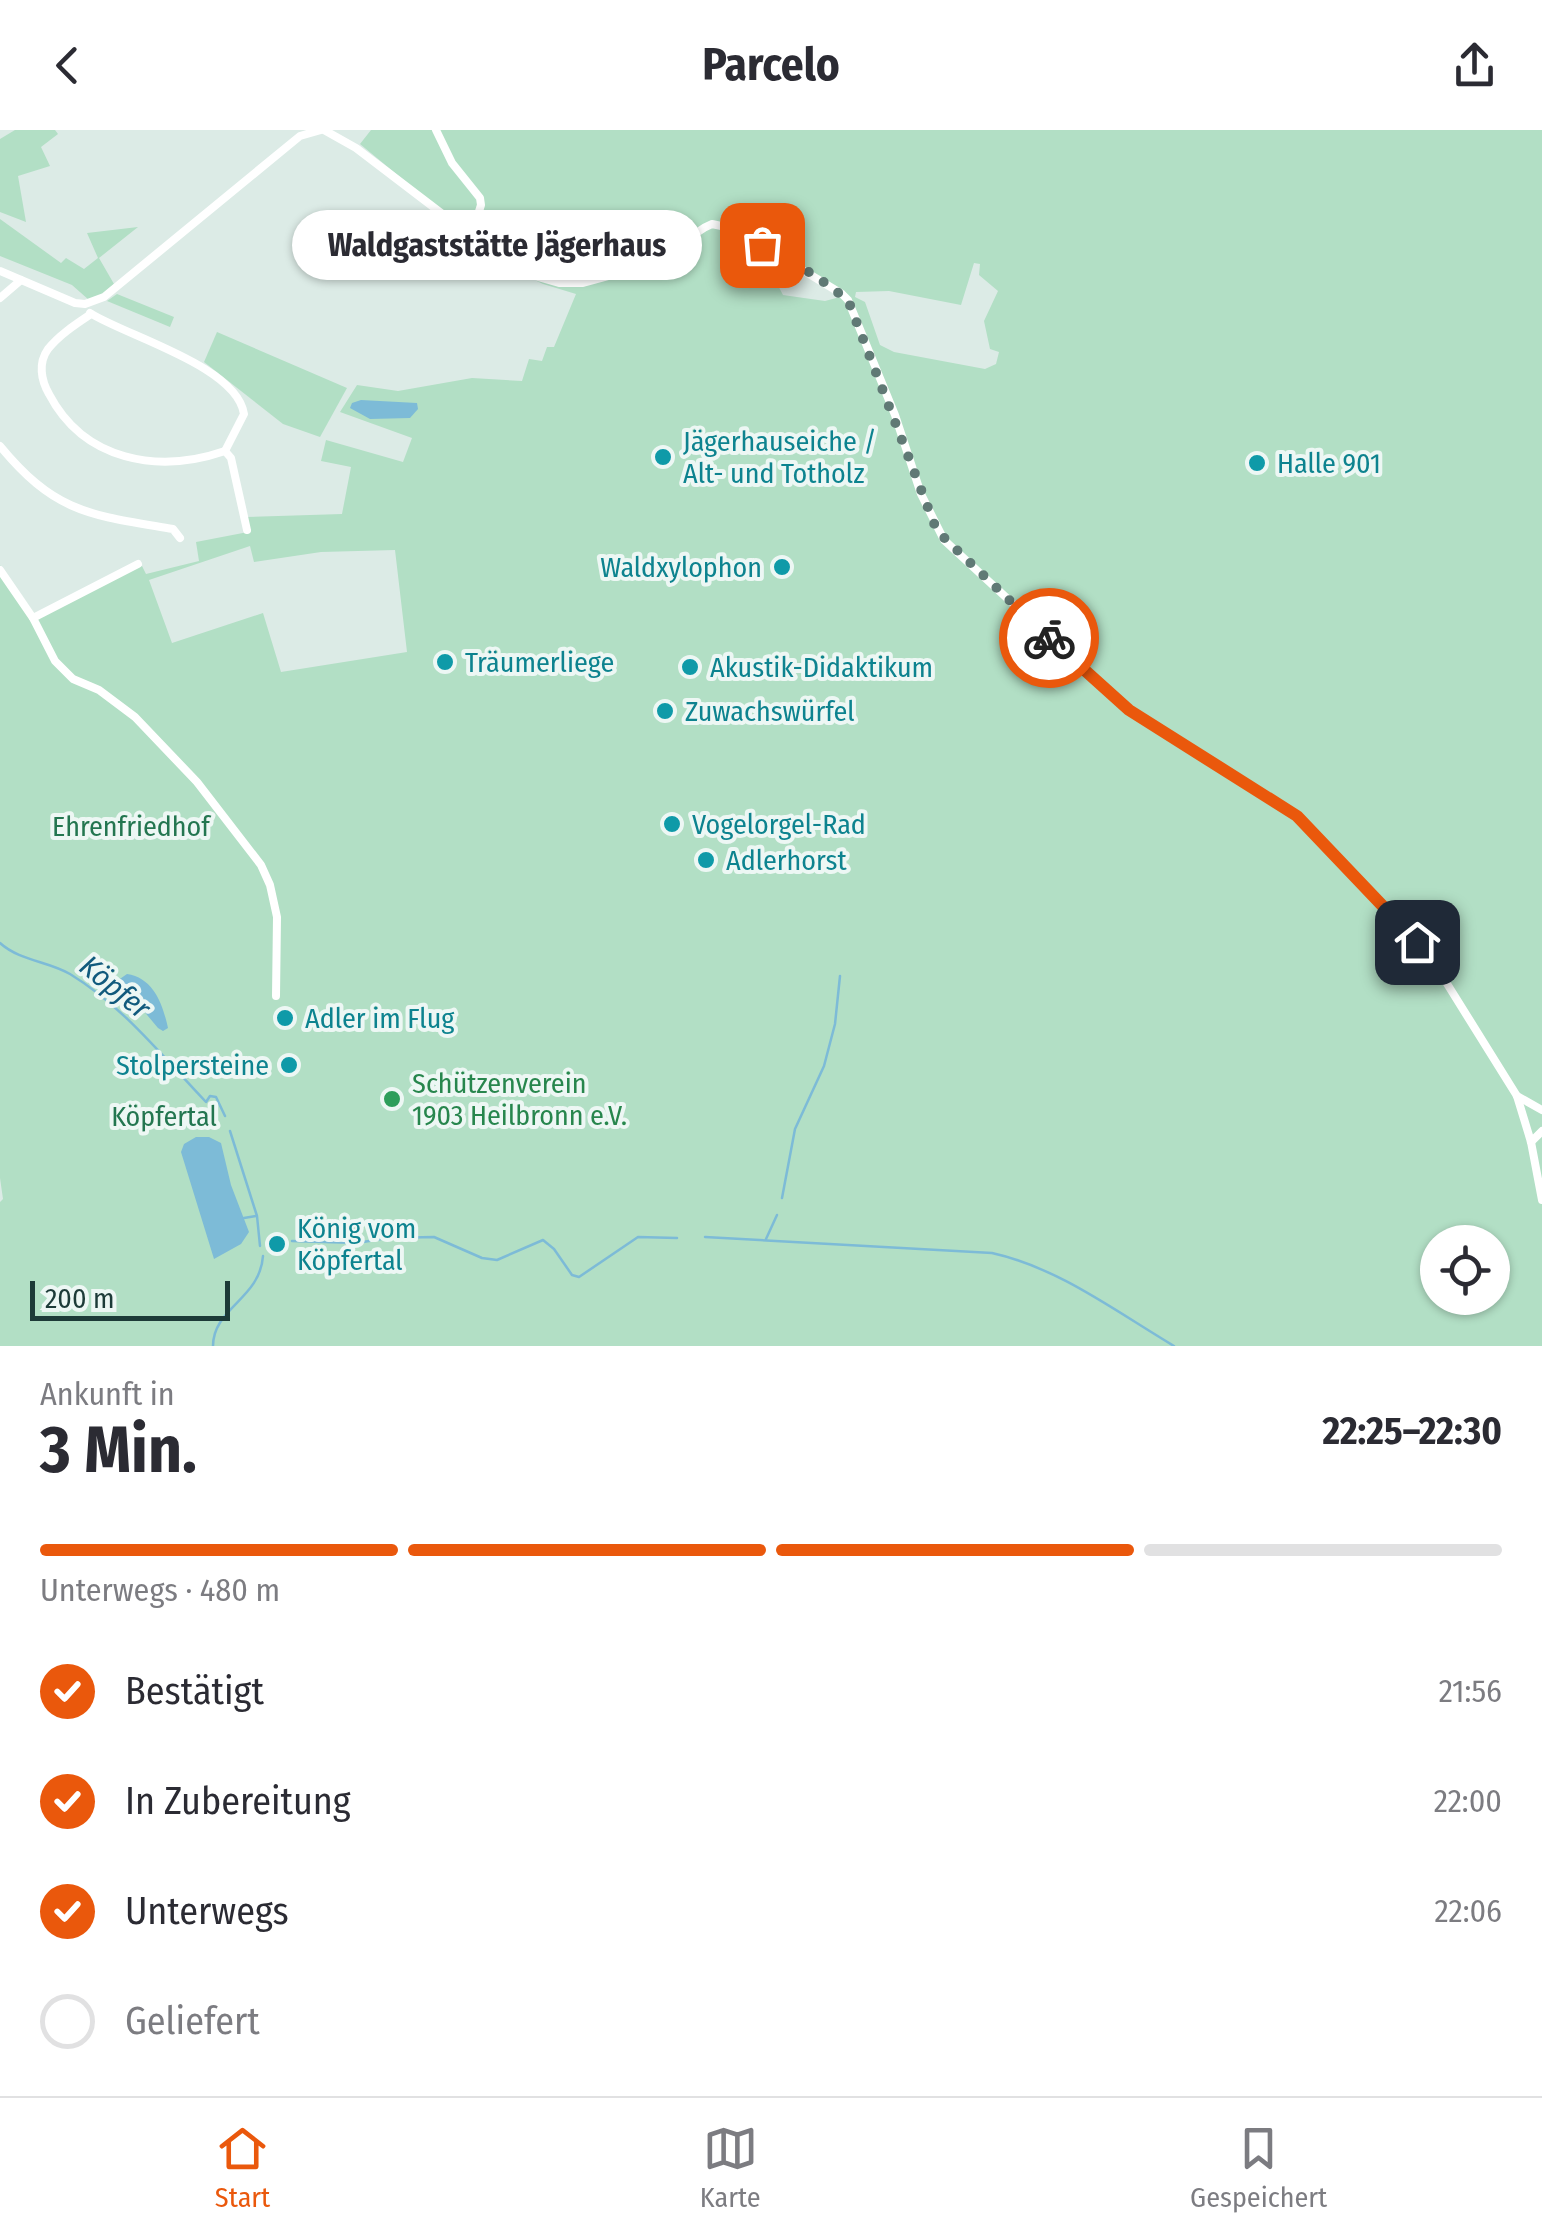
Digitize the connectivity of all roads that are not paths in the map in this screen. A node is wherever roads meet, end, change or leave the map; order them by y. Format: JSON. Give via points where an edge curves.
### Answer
{"nodes":[{"id":1,"x":323,"y":130,"type":"edge"},
{"id":2,"x":436,"y":130,"type":"edge"},
{"id":3,"x":471,"y":236,"type":"junction"},
{"id":4,"x":0,"y":272,"type":"edge"},
{"id":5,"x":21,"y":280,"type":"junction"},
{"id":6,"x":0,"y":298,"type":"edge"},
{"id":7,"x":85,"y":304,"type":"junction"},
{"id":8,"x":91,"y":314,"type":"junction"},
{"id":9,"x":0,"y":446,"type":"edge"},
{"id":10,"x":225,"y":451,"type":"junction"},
{"id":11,"x":246,"y":530,"type":"dead end"},
{"id":12,"x":180,"y":538,"type":"dead end"},
{"id":13,"x":138,"y":564,"type":"dead end"},
{"id":14,"x":0,"y":570,"type":"edge"},
{"id":15,"x":34,"y":618,"type":"junction"},
{"id":16,"x":276,"y":996,"type":"dead end"},
{"id":17,"x":1517,"y":1096,"type":"junction"},
{"id":18,"x":1542,"y":1110,"type":"edge"},
{"id":19,"x":1542,"y":1131,"type":"edge"},
{"id":20,"x":1531,"y":1142,"type":"junction"},
{"id":21,"x":1542,"y":1200,"type":"edge"}],
"edges":[{"from":1,"to":3,"type":"street"},
{"from":1,"to":7,"type":"street","via":[[300,136],[104,298]]},
{"from":2,"to":3,"type":"street","via":[[480,198]]},
{"from":3,"to":17,"type":"street","via":[[517,269],[582,284],[664,261],[702,228],[726,224],[844,296],[944,540],[1120,704],[1297,816],[1436,966]]},
{"from":4,"to":5,"type":"street"},
{"from":5,"to":6,"type":"street"},
{"from":5,"to":7,"type":"street"},
{"from":7,"to":8,"type":"street"},
{"from":8,"to":10,"type":"street","via":[[168,348],[234,392],[244,414]]},
{"from":8,"to":10,"type":"street","via":[[42,362],[47,390],[76,430],[110,453],[141,461],[171,464]]},
{"from":9,"to":12,"type":"street","via":[[50,496],[97,516],[173,529]]},
{"from":10,"to":11,"type":"street"},
{"from":13,"to":15,"type":"street"},
{"from":14,"to":15,"type":"street"},
{"from":15,"to":16,"type":"street","via":[[55,661],[135,717],[197,782],[260,865],[277,917]]},
{"from":17,"to":18,"type":"street"},
{"from":17,"to":20,"type":"street"},
{"from":19,"to":20,"type":"street"},
{"from":20,"to":21,"type":"street"}]}
